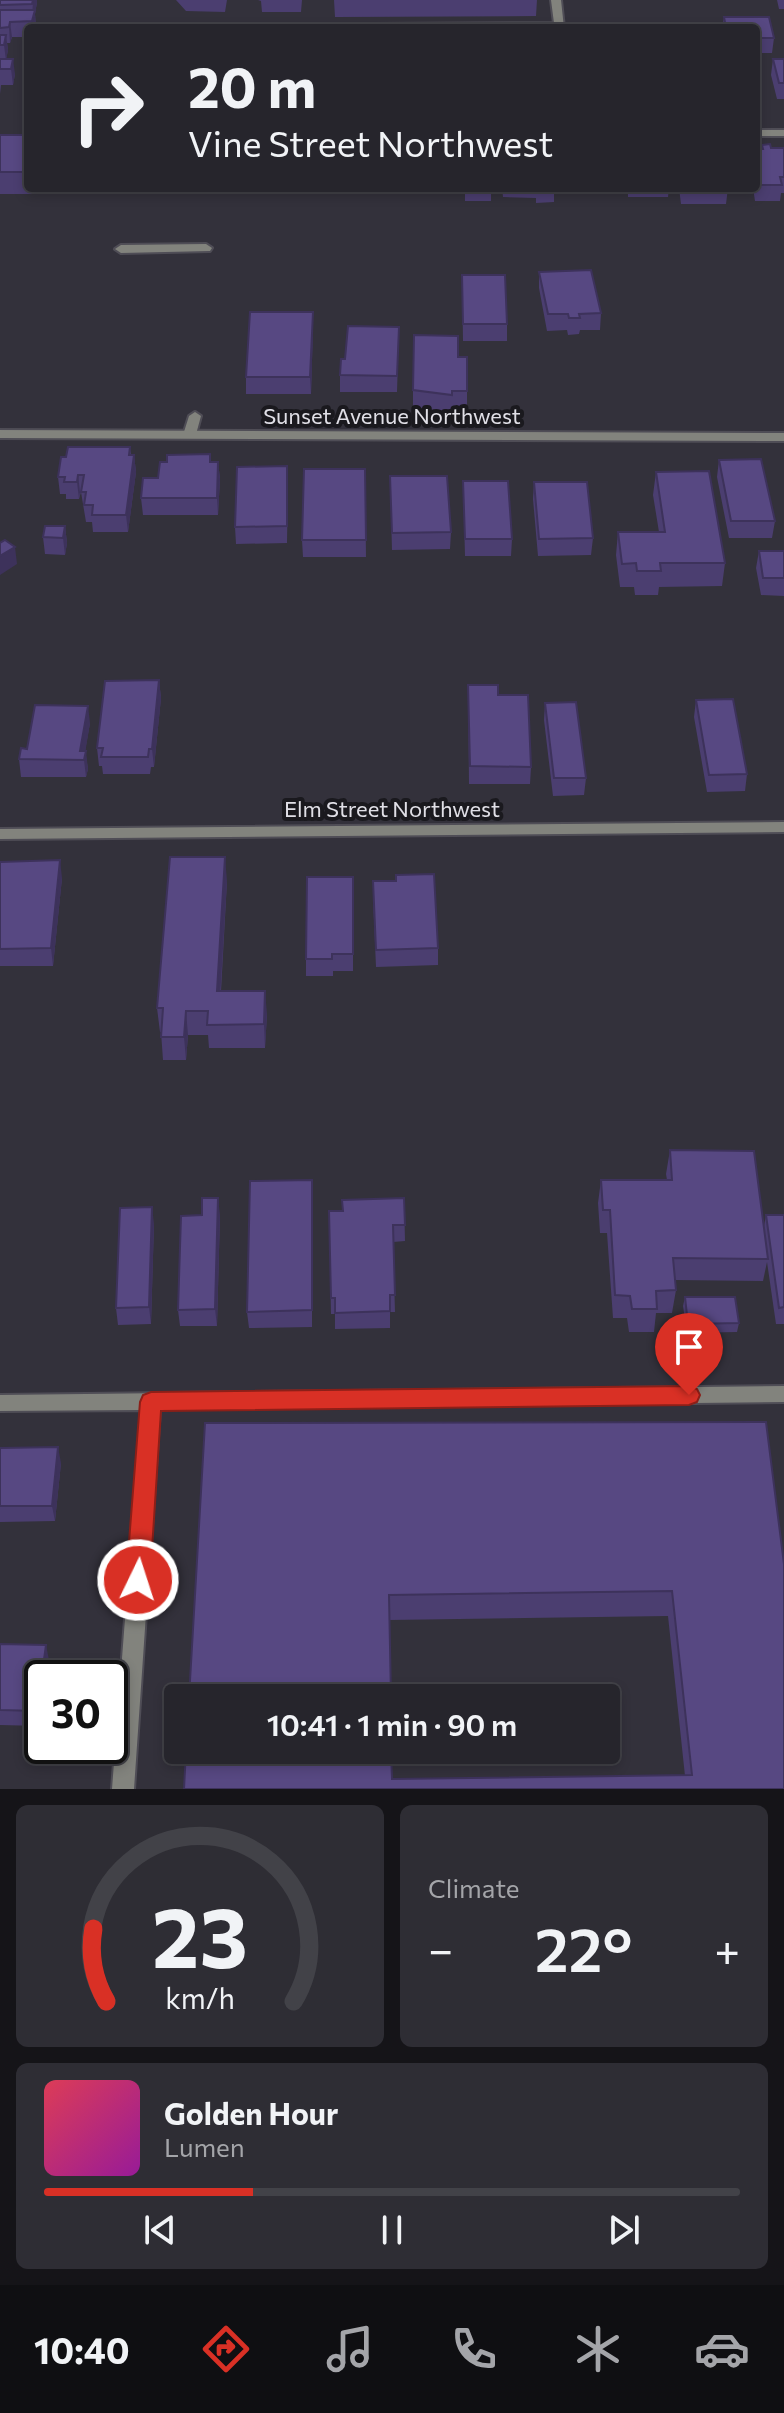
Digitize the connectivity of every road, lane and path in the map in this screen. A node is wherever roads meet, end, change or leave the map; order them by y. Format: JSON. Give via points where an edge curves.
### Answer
{"nodes":[{"id":1,"x":556,"y":0,"type":"edge"},
{"id":2,"x":560,"y":24,"type":"edge"},
{"id":3,"x":760,"y":133,"type":"edge"},
{"id":4,"x":784,"y":133,"type":"edge"},
{"id":5,"x":206,"y":248,"type":"dead end"},
{"id":6,"x":121,"y":249,"type":"dead end"},
{"id":7,"x":195,"y":416,"type":"dead end"},
{"id":8,"x":0,"y":434,"type":"edge"},
{"id":9,"x":190,"y":435,"type":"junction"},
{"id":10,"x":784,"y":437,"type":"edge"},
{"id":11,"x":784,"y":827,"type":"edge"},
{"id":12,"x":0,"y":834,"type":"edge"},
{"id":13,"x":784,"y":1394,"type":"edge"},
{"id":14,"x":151,"y":1402,"type":"junction"},
{"id":15,"x":0,"y":1403,"type":"edge"},
{"id":16,"x":123,"y":1789,"type":"edge"}],
"edges":[{"from":1,"to":2,"type":"street"},
{"from":3,"to":4,"type":"street"},
{"from":5,"to":6,"type":"street"},
{"from":7,"to":9,"type":"street"},
{"from":8,"to":9,"type":"street","name":"Sunset Avenue Northwest"},
{"from":9,"to":10,"type":"street","name":"Sunset Avenue Northwest"},
{"from":11,"to":12,"type":"street","name":"Elm Street Northwest"},
{"from":13,"to":14,"type":"street"},
{"from":14,"to":15,"type":"street"},
{"from":14,"to":16,"type":"street"}]}
